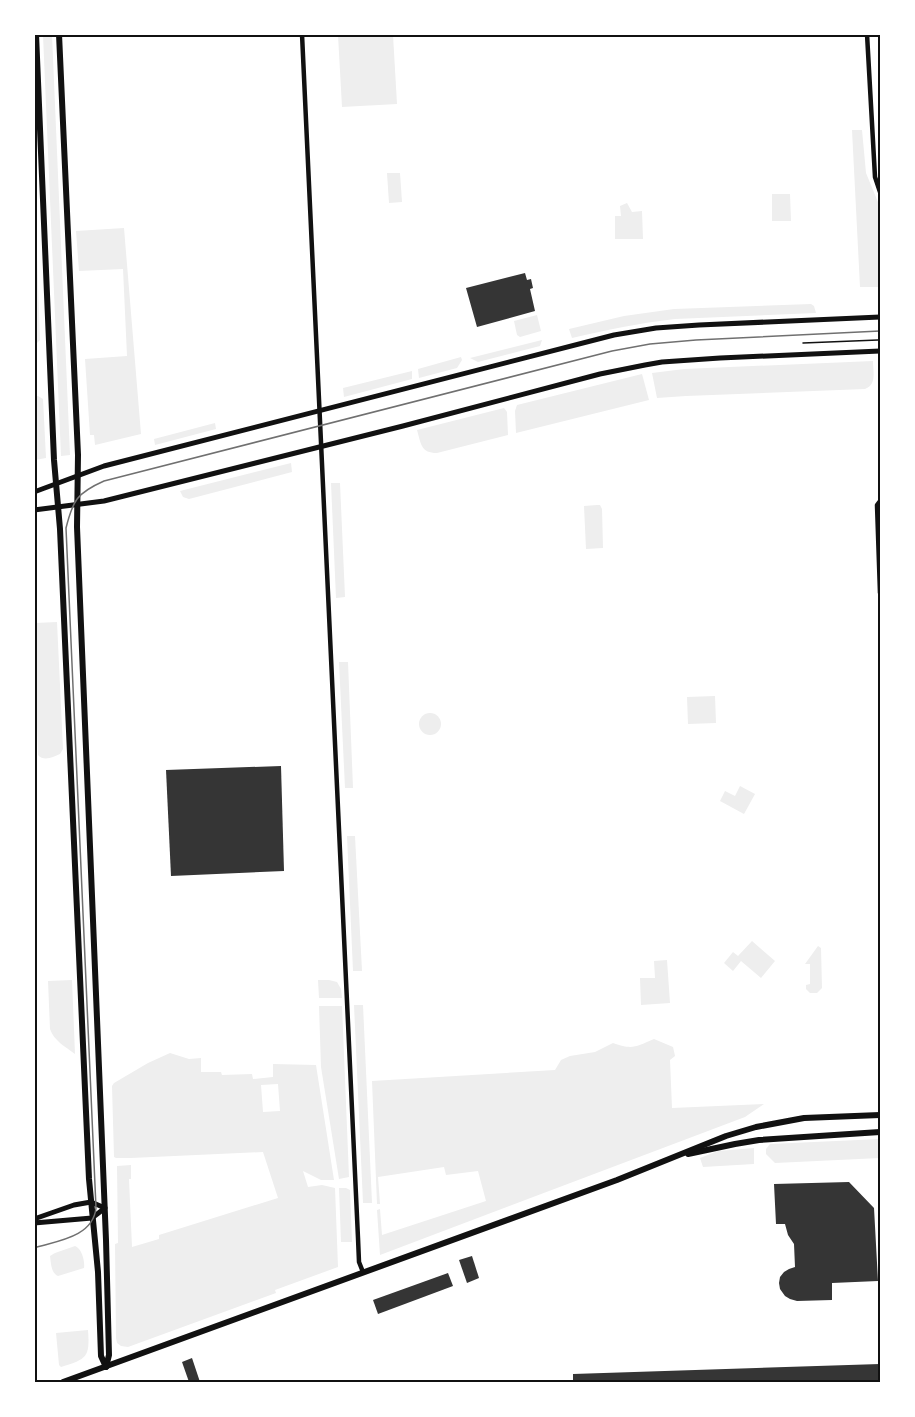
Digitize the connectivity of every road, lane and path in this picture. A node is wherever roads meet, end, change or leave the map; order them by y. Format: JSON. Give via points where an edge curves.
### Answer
{"nodes":[{"id":1,"x":36,"y":34,"type":"edge"},
{"id":2,"x":59,"y":34,"type":"edge"},
{"id":3,"x":302,"y":34,"type":"edge"},
{"id":4,"x":867,"y":34,"type":"edge"},
{"id":5,"x":36,"y":48,"type":"edge"},
{"id":6,"x":880,"y":192,"type":"edge"},
{"id":7,"x":880,"y":317,"type":"edge"},
{"id":8,"x":878,"y":340,"type":"dead end"},
{"id":9,"x":803,"y":343,"type":"dead end"},
{"id":10,"x":880,"y":351,"type":"edge"},
{"id":11,"x":320,"y":411,"type":"junction"},
{"id":12,"x":322,"y":446,"type":"junction"},
{"id":13,"x":78,"y":476,"type":"junction"},
{"id":14,"x":56,"y":484,"type":"junction"},
{"id":15,"x":34,"y":492,"type":"edge"},
{"id":16,"x":880,"y":501,"type":"edge"},
{"id":17,"x":77,"y":505,"type":"junction"},
{"id":18,"x":58,"y":507,"type":"junction"},
{"id":19,"x":34,"y":510,"type":"edge"},
{"id":20,"x":880,"y":593,"type":"edge"},
{"id":21,"x":880,"y":1114,"type":"edge"},
{"id":22,"x":880,"y":1132,"type":"edge"},
{"id":23,"x":682,"y":1155,"type":"junction"},
{"id":24,"x":91,"y":1202,"type":"junction"},
{"id":25,"x":105,"y":1208,"type":"junction"},
{"id":26,"x":92,"y":1218,"type":"junction"},
{"id":27,"x":34,"y":1221,"type":"edge"},
{"id":28,"x":363,"y":1272,"type":"junction"},
{"id":29,"x":106,"y":1367,"type":"junction"},
{"id":30,"x":63,"y":1383,"type":"edge"}],
"edges":[{"from":1,"to":5,"type":"main road"},
{"from":2,"to":13,"type":"main road"},
{"from":3,"to":11,"type":"street"},
{"from":4,"to":6,"type":"street","via":[[875,177]]},
{"from":5,"to":14,"type":"main road"},
{"from":7,"to":11,"type":"street","via":[[656,328],[614,335]]},
{"from":8,"to":9,"type":"path"},
{"from":10,"to":12,"type":"street","via":[[654,363]]},
{"from":11,"to":12,"type":"street"},
{"from":11,"to":13,"type":"street"},
{"from":12,"to":17,"type":"street"},
{"from":12,"to":28,"type":"street","via":[[358,1245]]},
{"from":13,"to":14,"type":"street"},
{"from":13,"to":17,"type":"main road"},
{"from":14,"to":15,"type":"street"},
{"from":14,"to":18,"type":"main road"},
{"from":16,"to":20,"type":"street"},
{"from":17,"to":18,"type":"street"},
{"from":17,"to":25,"type":"main road"},
{"from":18,"to":19,"type":"street"},
{"from":18,"to":24,"type":"main road"},
{"from":21,"to":23,"type":"main road","via":[[804,1118],[756,1127]]},
{"from":22,"to":23,"type":"main road","via":[[759,1140]]},
{"from":23,"to":28,"type":"main road"},
{"from":24,"to":25,"type":"street"},
{"from":24,"to":26,"type":"main road"},
{"from":24,"to":27,"type":"street"},
{"from":25,"to":26,"type":"street"},
{"from":25,"to":29,"type":"main road","via":[[109,1355]]},
{"from":26,"to":27,"type":"street"},
{"from":26,"to":29,"type":"main road"},
{"from":28,"to":29,"type":"main road"},
{"from":29,"to":30,"type":"main road"}]}
